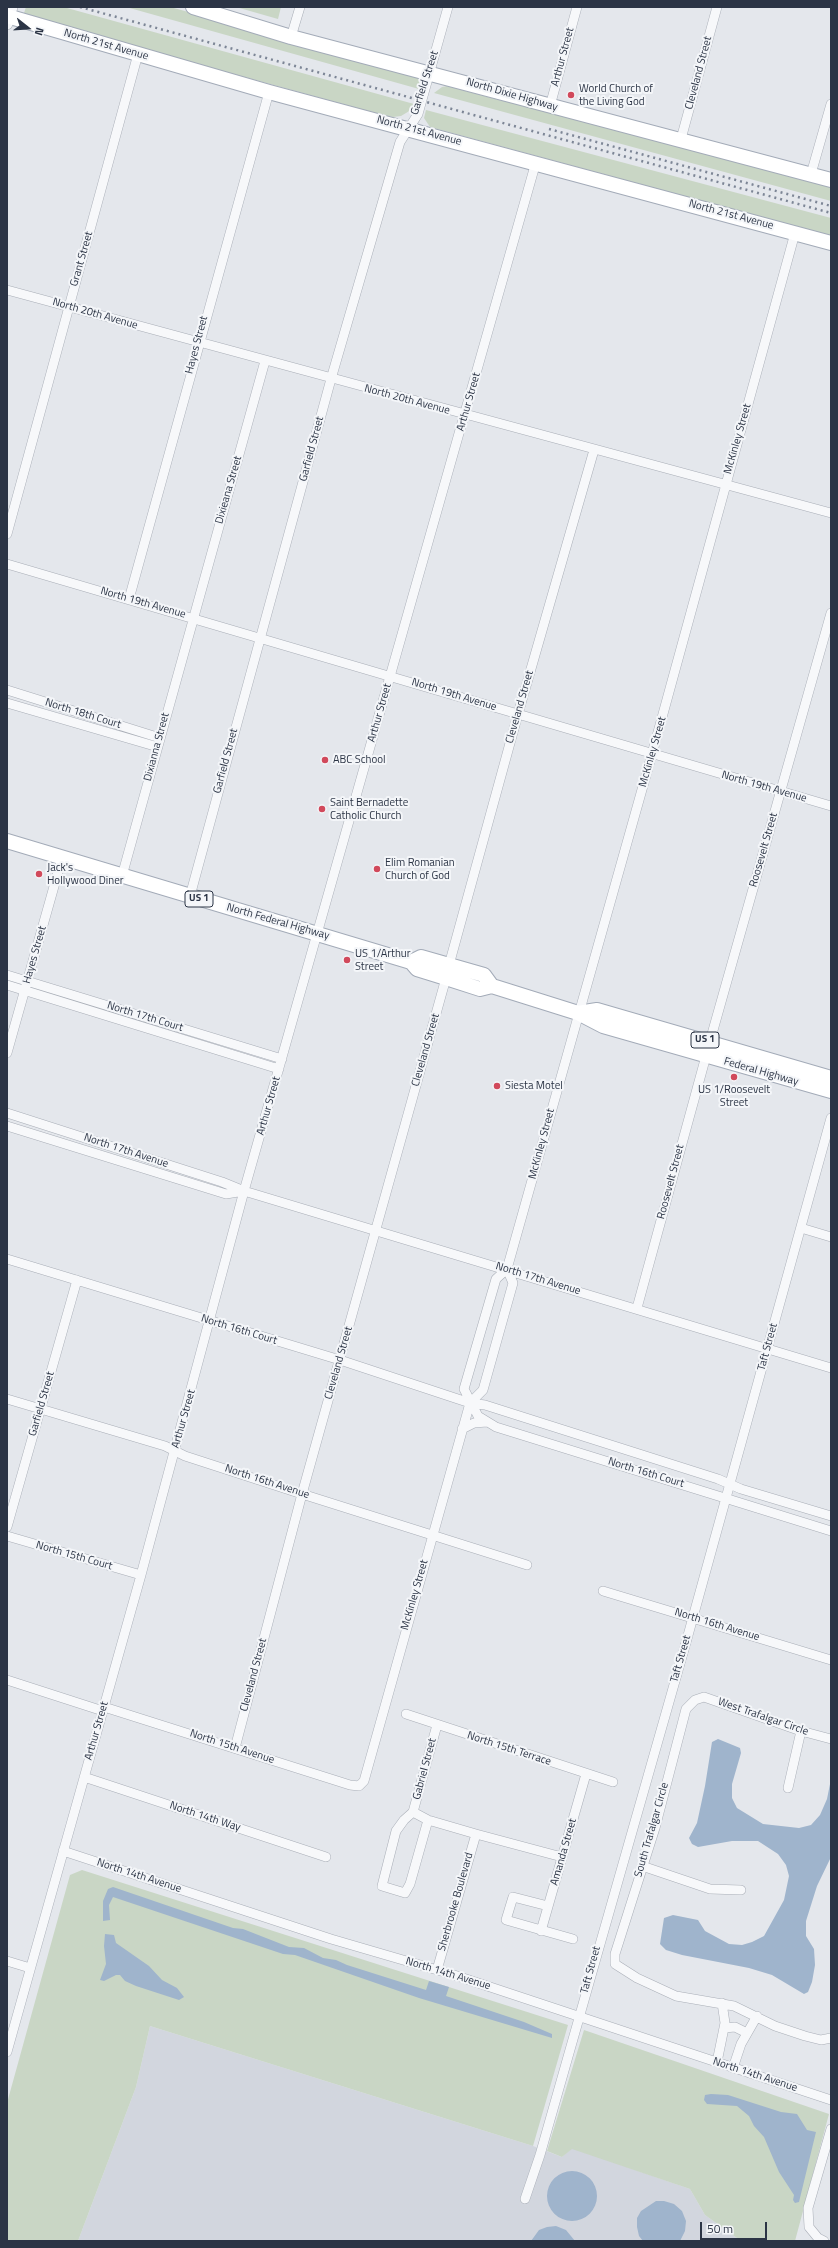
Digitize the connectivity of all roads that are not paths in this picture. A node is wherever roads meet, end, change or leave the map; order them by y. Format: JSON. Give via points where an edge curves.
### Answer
{"nodes":[{"id":1,"x":193,"y":7,"type":"edge"},
{"id":2,"x":300,"y":7,"type":"edge"},
{"id":3,"x":448,"y":7,"type":"edge"},
{"id":4,"x":577,"y":7,"type":"edge"},
{"id":5,"x":717,"y":7,"type":"edge"},
{"id":6,"x":9,"y":16,"type":"edge"},
{"id":7,"x":292,"y":37,"type":"junction"},
{"id":8,"x":138,"y":54,"type":"junction"},
{"id":9,"x":431,"y":72,"type":"junction"},
{"id":10,"x":269,"y":92,"type":"junction"},
{"id":11,"x":831,"y":104,"type":"edge"},
{"id":12,"x":550,"y":106,"type":"junction"},
{"id":13,"x":407,"y":128,"type":"junction"},
{"id":14,"x":681,"y":139,"type":"junction"},
{"id":15,"x":536,"y":162,"type":"junction"},
{"id":16,"x":811,"y":174,"type":"junction"},
{"id":17,"x":831,"y":180,"type":"edge"},
{"id":18,"x":795,"y":233,"type":"junction"},
{"id":19,"x":831,"y":243,"type":"edge"},
{"id":20,"x":7,"y":290,"type":"edge"},
{"id":21,"x":69,"y":306,"type":"junction"},
{"id":22,"x":198,"y":343,"type":"junction"},
{"id":23,"x":265,"y":361,"type":"junction"},
{"id":24,"x":331,"y":379,"type":"junction"},
{"id":25,"x":465,"y":415,"type":"junction"},
{"id":26,"x":594,"y":450,"type":"junction"},
{"id":27,"x":725,"y":485,"type":"junction"},
{"id":28,"x":831,"y":513,"type":"edge"},
{"id":29,"x":7,"y":534,"type":"edge"},
{"id":30,"x":7,"y":564,"type":"edge"},
{"id":31,"x":129,"y":599,"type":"junction"},
{"id":32,"x":831,"y":613,"type":"edge"},
{"id":33,"x":194,"y":618,"type":"junction"},
{"id":34,"x":260,"y":637,"type":"junction"},
{"id":35,"x":390,"y":676,"type":"junction"},
{"id":36,"x":7,"y":690,"type":"edge"},
{"id":37,"x":7,"y":703,"type":"edge"},
{"id":38,"x":518,"y":714,"type":"junction"},
{"id":39,"x":159,"y":742,"type":"junction"},
{"id":40,"x":652,"y":754,"type":"junction"},
{"id":41,"x":781,"y":791,"type":"junction"},
{"id":42,"x":831,"y":806,"type":"edge"},
{"id":43,"x":7,"y":841,"type":"edge"},
{"id":44,"x":62,"y":858,"type":"junction"},
{"id":45,"x":122,"y":876,"type":"junction"},
{"id":46,"x":190,"y":896,"type":"junction"},
{"id":47,"x":317,"y":934,"type":"junction"},
{"id":48,"x":411,"y":962,"type":"joint"},
{"id":49,"x":448,"y":972,"type":"junction"},
{"id":50,"x":7,"y":975,"type":"edge"},
{"id":51,"x":28,"y":981,"type":"junction"},
{"id":52,"x":7,"y":985,"type":"edge"},
{"id":53,"x":25,"y":991,"type":"junction"},
{"id":54,"x":578,"y":1013,"type":"junction"},
{"id":55,"x":710,"y":1041,"type":"junction"},
{"id":56,"x":7,"y":1053,"type":"edge"},
{"id":57,"x":706,"y":1056,"type":"junction"},
{"id":58,"x":282,"y":1059,"type":"junction"},
{"id":59,"x":279,"y":1069,"type":"junction"},
{"id":60,"x":831,"y":1078,"type":"edge"},
{"id":61,"x":831,"y":1091,"type":"edge"},
{"id":62,"x":7,"y":1113,"type":"edge"},
{"id":63,"x":831,"y":1118,"type":"edge"},
{"id":64,"x":7,"y":1126,"type":"edge"},
{"id":65,"x":244,"y":1191,"type":"junction"},
{"id":66,"x":801,"y":1228,"type":"junction"},
{"id":67,"x":376,"y":1230,"type":"junction"},
{"id":68,"x":831,"y":1237,"type":"edge"},
{"id":69,"x":7,"y":1259,"type":"edge"},
{"id":70,"x":507,"y":1269,"type":"junction"},
{"id":71,"x":77,"y":1280,"type":"junction"},
{"id":72,"x":636,"y":1308,"type":"junction"},
{"id":73,"x":211,"y":1321,"type":"junction"},
{"id":74,"x":768,"y":1349,"type":"junction"},
{"id":75,"x":340,"y":1360,"type":"junction"},
{"id":76,"x":831,"y":1368,"type":"edge"},
{"id":77,"x":7,"y":1399,"type":"edge"},
{"id":78,"x":470,"y":1402,"type":"junction"},
{"id":79,"x":40,"y":1409,"type":"junction"},
{"id":80,"x":487,"y":1422,"type":"junction"},
{"id":81,"x":462,"y":1429,"type":"junction"},
{"id":82,"x":175,"y":1450,"type":"junction"},
{"id":83,"x":729,"y":1485,"type":"junction"},
{"id":84,"x":302,"y":1494,"type":"junction"},
{"id":85,"x":725,"y":1498,"type":"junction"},
{"id":86,"x":831,"y":1516,"type":"edge"},
{"id":87,"x":7,"y":1527,"type":"edge"},
{"id":88,"x":831,"y":1530,"type":"edge"},
{"id":89,"x":432,"y":1535,"type":"junction"},
{"id":90,"x":7,"y":1536,"type":"edge"},
{"id":91,"x":527,"y":1564,"type":"dead end"},
{"id":92,"x":141,"y":1575,"type":"junction"},
{"id":93,"x":603,"y":1591,"type":"dead end"},
{"id":94,"x":692,"y":1617,"type":"junction"},
{"id":95,"x":831,"y":1660,"type":"edge"},
{"id":96,"x":7,"y":1680,"type":"edge"},
{"id":97,"x":695,"y":1700,"type":"joint"},
{"id":98,"x":103,"y":1709,"type":"junction"},
{"id":99,"x":406,"y":1714,"type":"dead end"},
{"id":100,"x":437,"y":1725,"type":"junction"},
{"id":101,"x":801,"y":1731,"type":"junction"},
{"id":102,"x":831,"y":1739,"type":"edge"},
{"id":103,"x":235,"y":1748,"type":"junction"},
{"id":104,"x":586,"y":1774,"type":"junction"},
{"id":105,"x":84,"y":1777,"type":"junction"},
{"id":106,"x":613,"y":1782,"type":"dead end"},
{"id":107,"x":359,"y":1786,"type":"joint"},
{"id":108,"x":788,"y":1788,"type":"dead end"},
{"id":109,"x":413,"y":1812,"type":"junction"},
{"id":110,"x":428,"y":1820,"type":"junction"},
{"id":111,"x":476,"y":1834,"type":"junction"},
{"id":112,"x":63,"y":1851,"type":"junction"},
{"id":113,"x":326,"y":1857,"type":"dead end"},
{"id":114,"x":562,"y":1857,"type":"junction"},
{"id":115,"x":642,"y":1866,"type":"junction"},
{"id":116,"x":741,"y":1890,"type":"dead end"},
{"id":117,"x":548,"y":1906,"type":"junction"},
{"id":118,"x":541,"y":1930,"type":"junction"},
{"id":119,"x":573,"y":1939,"type":"dead end"},
{"id":120,"x":7,"y":1961,"type":"edge"},
{"id":121,"x":30,"y":1968,"type":"junction"},
{"id":122,"x":437,"y":1970,"type":"junction"},
{"id":123,"x":722,"y":2003,"type":"junction"},
{"id":124,"x":578,"y":2016,"type":"junction"},
{"id":125,"x":757,"y":2016,"type":"junction"},
{"id":126,"x":724,"y":2028,"type":"junction"},
{"id":127,"x":746,"y":2033,"type":"junction"},
{"id":128,"x":831,"y":2038,"type":"edge"},
{"id":129,"x":7,"y":2052,"type":"edge"},
{"id":130,"x":717,"y":2062,"type":"junction"},
{"id":131,"x":733,"y":2068,"type":"junction"},
{"id":132,"x":831,"y":2100,"type":"edge"},
{"id":133,"x":831,"y":2129,"type":"edge"},
{"id":134,"x":525,"y":2199,"type":"dead end"},
{"id":135,"x":824,"y":2241,"type":"edge"}],
"edges":[{"from":1,"to":7,"type":"main road","name":"North Dixie Highway"},
{"from":2,"to":7,"type":"street"},
{"from":3,"to":9,"type":"street","name":"Garfield Street"},
{"from":4,"to":12,"type":"street","name":"Arthur Street"},
{"from":5,"to":14,"type":"street","name":"Cleveland Street"},
{"from":6,"to":8,"type":"main road","name":"North 21st Avenue"},
{"from":7,"to":9,"type":"main road","name":"North Dixie Highway"},
{"from":8,"to":10,"type":"main road","name":"North 21st Avenue"},
{"from":8,"to":21,"type":"street","name":"Grant Street"},
{"from":9,"to":12,"type":"main road","name":"North Dixie Highway"},
{"from":9,"to":13,"type":"street","name":"Garfield Street","via":[[418,114]]},
{"from":10,"to":13,"type":"main road","name":"North 21st Avenue"},
{"from":10,"to":22,"type":"street","name":"Hayes Street"},
{"from":11,"to":16,"type":"street"},
{"from":12,"to":14,"type":"main road","name":"North Dixie Highway"},
{"from":13,"to":15,"type":"main road","name":"North 21st Avenue"},
{"from":13,"to":24,"type":"street","name":"Garfield Street","via":[[400,142]]},
{"from":14,"to":16,"type":"main road","name":"North Dixie Highway"},
{"from":15,"to":18,"type":"main road","name":"North 21st Avenue"},
{"from":15,"to":25,"type":"street","name":"Arthur Street"},
{"from":16,"to":17,"type":"main road","name":"North Dixie Highway"},
{"from":18,"to":19,"type":"main road","name":"North 21st Avenue"},
{"from":18,"to":27,"type":"street","name":"McKinley Street"},
{"from":20,"to":21,"type":"street","name":"North 20th Avenue"},
{"from":21,"to":22,"type":"street","name":"North 20th Avenue"},
{"from":21,"to":29,"type":"street","name":"Grant Street"},
{"from":22,"to":23,"type":"street","name":"North 20th Avenue"},
{"from":22,"to":31,"type":"street","name":"Hayes Street"},
{"from":23,"to":24,"type":"street","name":"North 20th Avenue"},
{"from":23,"to":33,"type":"street","name":"Dixieana Street"},
{"from":24,"to":25,"type":"street","name":"North 20th Avenue"},
{"from":24,"to":34,"type":"street","name":"Garfield Street"},
{"from":25,"to":26,"type":"street","name":"North 20th Avenue"},
{"from":25,"to":35,"type":"street","name":"Arthur Street"},
{"from":26,"to":27,"type":"street","name":"North 20th Avenue"},
{"from":26,"to":38,"type":"street","name":"Cleveland Street"},
{"from":27,"to":28,"type":"street","name":"North 20th Avenue"},
{"from":27,"to":40,"type":"street","name":"McKinley Street"},
{"from":30,"to":31,"type":"street","name":"North 19th Avenue"},
{"from":31,"to":33,"type":"street","name":"North 19th Avenue"},
{"from":32,"to":41,"type":"street","name":"Roosevelt Street"},
{"from":33,"to":34,"type":"street","name":"North 19th Avenue"},
{"from":33,"to":39,"type":"street","name":"Dixianna Street"},
{"from":34,"to":35,"type":"street","name":"North 19th Avenue"},
{"from":34,"to":46,"type":"street","name":"Garfield Street"},
{"from":35,"to":38,"type":"street","name":"North 19th Avenue"},
{"from":35,"to":47,"type":"street","name":"Arthur Street"},
{"from":36,"to":39,"type":"street","name":"North 18th Court"},
{"from":37,"to":39,"type":"street","name":"North 18th Court"},
{"from":38,"to":40,"type":"street","name":"North 19th Avenue"},
{"from":38,"to":49,"type":"street","name":"Cleveland Street"},
{"from":39,"to":45,"type":"street","name":"Dixianna Street"},
{"from":40,"to":41,"type":"street","name":"North 19th Avenue"},
{"from":40,"to":54,"type":"street","name":"McKinley Street"},
{"from":41,"to":42,"type":"street","name":"North 19th Avenue"},
{"from":41,"to":55,"type":"street","name":"Roosevelt Street"},
{"from":43,"to":44,"type":"main road","name":"North Federal Highway","number":"US 1"},
{"from":44,"to":45,"type":"main road","name":"North Federal Highway","number":"US 1"},
{"from":44,"to":51,"type":"street","name":"Hayes Street"},
{"from":45,"to":46,"type":"main road","name":"North Federal Highway","number":"US 1"},
{"from":46,"to":47,"type":"main road","name":"North Federal Highway","number":"US 1"},
{"from":47,"to":48,"type":"main road","name":"North Federal Highway","number":"US 1"},
{"from":47,"to":58,"type":"street","name":"Arthur Street"},
{"from":48,"to":49,"type":"main road","name":"Federal Highway","number":"US 1","via":[[421,957]]},
{"from":49,"to":54,"type":"main road","name":"Federal Highway","number":"US 1","via":[[484,975],[492,986]]},
{"from":49,"to":67,"type":"street","name":"Cleveland Street"},
{"from":50,"to":51,"type":"street","name":"North 17th Court"},
{"from":51,"to":53,"type":"street","name":"Hayes Street"},
{"from":51,"to":58,"type":"street","name":"North 17th Court"},
{"from":52,"to":53,"type":"street","name":"North 17th Court"},
{"from":53,"to":56,"type":"street","name":"Hayes Street"},
{"from":53,"to":59,"type":"street","name":"North 17th Court"},
{"from":54,"to":55,"type":"main road","name":"Federal Highway","number":"US 1","via":[[597,1010]]},
{"from":54,"to":57,"type":"main road","name":"Federal Highway","number":"US 1","via":[[589,1021],[603,1026]]},
{"from":54,"to":70,"type":"street","name":"McKinley Street"},
{"from":55,"to":60,"type":"main road","name":"Federal Highway","number":"US 1"},
{"from":57,"to":61,"type":"main road","name":"Federal Highway","number":"US 1"},
{"from":57,"to":72,"type":"street","name":"Roosevelt Street"},
{"from":58,"to":59,"type":"street","name":"Arthur Street"},
{"from":59,"to":65,"type":"street","name":"Arthur Street"},
{"from":62,"to":65,"type":"street","name":"North 17th Avenue"},
{"from":63,"to":66,"type":"street","name":"Taft Street"},
{"from":64,"to":65,"type":"street","name":"North 17th Avenue","via":[[226,1194]]},
{"from":65,"to":67,"type":"street","name":"North 17th Avenue"},
{"from":65,"to":73,"type":"street","name":"Arthur Street"},
{"from":66,"to":68,"type":"street"},
{"from":66,"to":74,"type":"street","name":"Taft Street"},
{"from":67,"to":70,"type":"street","name":"North 17th Avenue"},
{"from":67,"to":75,"type":"street","name":"Cleveland Street"},
{"from":69,"to":71,"type":"street","name":"North 16th Court"},
{"from":70,"to":72,"type":"street","name":"North 17th Avenue"},
{"from":70,"to":78,"type":"street","name":"McKinley Street","via":[[496,1279],[464,1389]]},
{"from":70,"to":78,"type":"street","name":"McKinley Street","via":[[513,1283],[483,1390]]},
{"from":71,"to":73,"type":"street","name":"North 16th Court"},
{"from":71,"to":79,"type":"street","name":"Garfield Street"},
{"from":72,"to":74,"type":"street","name":"North 17th Avenue"},
{"from":73,"to":75,"type":"street","name":"North 16th Court"},
{"from":73,"to":82,"type":"street","name":"Arthur Street"},
{"from":74,"to":76,"type":"street","name":"North 17th Avenue"},
{"from":74,"to":83,"type":"street","name":"Taft Street"},
{"from":75,"to":78,"type":"street","name":"North 16th Court"},
{"from":75,"to":84,"type":"street","name":"Cleveland Street"},
{"from":77,"to":79,"type":"street","name":"North 16th Avenue"},
{"from":78,"to":80,"type":"street","name":"North 16th Court","via":[[478,1416]]},
{"from":78,"to":81,"type":"street","name":"McKinley Street"},
{"from":78,"to":83,"type":"street","name":"North 16th Court","via":[[718,1479]]},
{"from":79,"to":82,"type":"street","name":"North 16th Avenue"},
{"from":79,"to":87,"type":"street","name":"Garfield Street"},
{"from":80,"to":81,"type":"street","via":[[474,1423]]},
{"from":80,"to":85,"type":"street","name":"North 16th Court"},
{"from":81,"to":89,"type":"street","name":"McKinley Street"},
{"from":82,"to":84,"type":"street","name":"North 16th Avenue","via":[[185,1456]]},
{"from":82,"to":92,"type":"street","name":"Arthur Street"},
{"from":83,"to":85,"type":"street","name":"Taft Street"},
{"from":83,"to":86,"type":"street","name":"North 16th Court"},
{"from":84,"to":89,"type":"street","name":"North 16th Avenue"},
{"from":84,"to":103,"type":"street","name":"Cleveland Street"},
{"from":85,"to":88,"type":"street","name":"North 16th Court"},
{"from":85,"to":94,"type":"street","name":"Taft Street"},
{"from":89,"to":91,"type":"street","name":"North 16th Avenue"},
{"from":89,"to":107,"type":"street","name":"McKinley Street","via":[[364,1781]]},
{"from":90,"to":92,"type":"street","name":"North 15th Court"},
{"from":92,"to":98,"type":"street","name":"Arthur Street"},
{"from":93,"to":94,"type":"street","name":"North 16th Avenue"},
{"from":94,"to":95,"type":"street","name":"North 16th Avenue"},
{"from":94,"to":124,"type":"street","name":"Taft Street"},
{"from":96,"to":98,"type":"street","name":"North 15th Avenue"},
{"from":97,"to":101,"type":"street","name":"West Trafalgar Circle","via":[[704,1697]]},
{"from":97,"to":115,"type":"street","name":"South Trafalgar Circle","via":[[686,1709],[655,1828]]},
{"from":98,"to":103,"type":"street","name":"North 15th Avenue"},
{"from":98,"to":105,"type":"street","name":"Arthur Street"},
{"from":99,"to":100,"type":"street","name":"North 15th Terrace"},
{"from":100,"to":104,"type":"street","name":"North 15th Terrace"},
{"from":100,"to":109,"type":"street","name":"Gabriel Street"},
{"from":101,"to":102,"type":"street","name":"West Trafalgar Circle"},
{"from":101,"to":108,"type":"street"},
{"from":103,"to":107,"type":"street","name":"North 15th Avenue"},
{"from":104,"to":106,"type":"street","name":"North 15th Terrace"},
{"from":104,"to":114,"type":"street","name":"Amanda Street"},
{"from":105,"to":112,"type":"street","name":"Arthur Street"},
{"from":105,"to":113,"type":"street","name":"North 14th Way"},
{"from":109,"to":110,"type":"street"},
{"from":109,"to":110,"type":"street","via":[[396,1831],[382,1886],[405,1893],[410,1884]]},
{"from":110,"to":111,"type":"street"},
{"from":111,"to":114,"type":"street"},
{"from":111,"to":122,"type":"street","name":"Sherbrooke Boulevard"},
{"from":112,"to":121,"type":"street","name":"Arthur Street"},
{"from":112,"to":122,"type":"street","name":"North 14th Avenue","via":[[331,1939]]},
{"from":114,"to":117,"type":"street","name":"Amanda Street"},
{"from":115,"to":116,"type":"street","via":[[710,1889]]},
{"from":115,"to":123,"type":"street","name":"South Trafalgar Circle","via":[[615,1954],[615,1964],[637,1978],[676,1996]]},
{"from":117,"to":118,"type":"street","name":"Amanda Street"},
{"from":117,"to":118,"type":"street","via":[[513,1897],[506,1920]]},
{"from":118,"to":119,"type":"street"},
{"from":120,"to":121,"type":"street"},
{"from":121,"to":129,"type":"street","name":"Arthur Street"},
{"from":122,"to":124,"type":"street","name":"North 14th Avenue"},
{"from":123,"to":125,"type":"street"},
{"from":123,"to":126,"type":"street"},
{"from":124,"to":130,"type":"street","name":"North 14th Avenue"},
{"from":124,"to":134,"type":"street","name":"Taft Street","via":[[540,2155]]},
{"from":125,"to":127,"type":"street"},
{"from":125,"to":128,"type":"street","via":[[775,2026],[805,2036],[821,2040]]},
{"from":126,"to":127,"type":"street","via":[[735,2027]]},
{"from":126,"to":130,"type":"street"},
{"from":127,"to":131,"type":"street"},
{"from":130,"to":131,"type":"street","name":"North 14th Avenue"},
{"from":131,"to":132,"type":"street","name":"North 14th Avenue"},
{"from":133,"to":135,"type":"street","via":[[808,2208],[808,2219],[813,2232]]}]}
